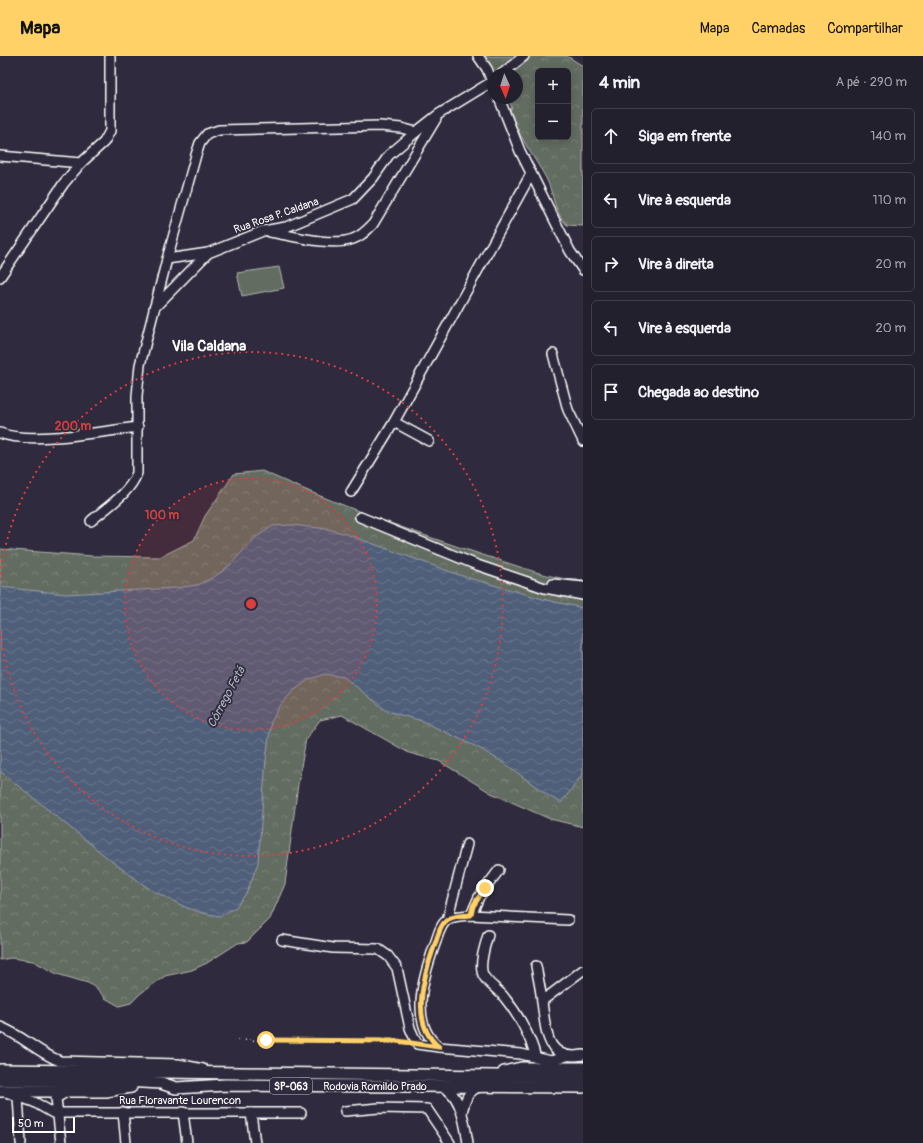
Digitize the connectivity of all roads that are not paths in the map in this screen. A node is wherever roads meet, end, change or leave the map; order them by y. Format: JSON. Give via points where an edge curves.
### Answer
{"nodes":[{"id":1,"x":110,"y":56,"type":"edge"},
{"id":2,"x":478,"y":56,"type":"edge"},
{"id":3,"x":524,"y":56,"type":"edge"},
{"id":4,"x":509,"y":68,"type":"edge"},
{"id":5,"x":487,"y":69,"type":"edge"},
{"id":6,"x":487,"y":86,"type":"edge"},
{"id":7,"x":501,"y":104,"type":"edge"},
{"id":8,"x":439,"y":114,"type":"junction"},
{"id":9,"x":416,"y":132,"type":"junction"},
{"id":10,"x":0,"y":156,"type":"edge"},
{"id":11,"x":81,"y":163,"type":"junction"},
{"id":12,"x":531,"y":174,"type":"junction"},
{"id":13,"x":263,"y":231,"type":"junction"},
{"id":14,"x":208,"y":253,"type":"junction"},
{"id":15,"x":167,"y":259,"type":"junction"},
{"id":16,"x":583,"y":270,"type":"edge"},
{"id":17,"x":0,"y":277,"type":"edge"},
{"id":18,"x":154,"y":308,"type":"junction"},
{"id":19,"x":553,"y":354,"type":"dead end"},
{"id":20,"x":394,"y":422,"type":"junction"},
{"id":21,"x":138,"y":427,"type":"junction"},
{"id":22,"x":0,"y":433,"type":"edge"},
{"id":23,"x":429,"y":441,"type":"dead end"},
{"id":24,"x":583,"y":441,"type":"edge"},
{"id":25,"x":351,"y":492,"type":"dead end"},
{"id":26,"x":360,"y":517,"type":"dead end"},
{"id":27,"x":91,"y":522,"type":"dead end"},
{"id":28,"x":526,"y":582,"type":"junction"},
{"id":29,"x":583,"y":587,"type":"edge"},
{"id":30,"x":583,"y":595,"type":"edge"},
{"id":31,"x":468,"y":844,"type":"dead end"},
{"id":32,"x":498,"y":870,"type":"dead end"},
{"id":33,"x":471,"y":915,"type":"junction"},
{"id":34,"x":447,"y":920,"type":"junction"},
{"id":35,"x":568,"y":920,"type":"dead end"},
{"id":36,"x":488,"y":935,"type":"dead end"},
{"id":37,"x":282,"y":940,"type":"dead end"},
{"id":38,"x":536,"y":966,"type":"dead end"},
{"id":39,"x":583,"y":970,"type":"edge"},
{"id":40,"x":542,"y":1001,"type":"junction"},
{"id":41,"x":0,"y":1027,"type":"edge"},
{"id":42,"x":439,"y":1047,"type":"junction"},
{"id":43,"x":567,"y":1056,"type":"junction"},
{"id":44,"x":583,"y":1056,"type":"edge"},
{"id":45,"x":536,"y":1058,"type":"junction"},
{"id":46,"x":583,"y":1068,"type":"edge"},
{"id":47,"x":0,"y":1070,"type":"edge"},
{"id":48,"x":224,"y":1074,"type":"junction"},
{"id":49,"x":489,"y":1076,"type":"junction"},
{"id":50,"x":583,"y":1077,"type":"edge"},
{"id":51,"x":436,"y":1086,"type":"junction"},
{"id":52,"x":0,"y":1087,"type":"edge"},
{"id":53,"x":583,"y":1087,"type":"edge"},
{"id":54,"x":176,"y":1088,"type":"junction"},
{"id":55,"x":70,"y":1091,"type":"junction"},
{"id":56,"x":18,"y":1097,"type":"junction"},
{"id":57,"x":345,"y":1111,"type":"dead end"},
{"id":58,"x":123,"y":1112,"type":"junction"},
{"id":59,"x":183,"y":1112,"type":"junction"},
{"id":60,"x":462,"y":1112,"type":"junction"},
{"id":61,"x":58,"y":1113,"type":"junction"},
{"id":62,"x":251,"y":1113,"type":"junction"},
{"id":63,"x":302,"y":1113,"type":"dead end"},
{"id":64,"x":20,"y":1143,"type":"edge"},
{"id":65,"x":61,"y":1143,"type":"edge"},
{"id":66,"x":126,"y":1143,"type":"edge"},
{"id":67,"x":187,"y":1143,"type":"edge"},
{"id":68,"x":254,"y":1143,"type":"edge"},
{"id":69,"x":450,"y":1143,"type":"edge"},
{"id":70,"x":468,"y":1143,"type":"edge"}],
"edges":[{"from":1,"to":11,"type":"street","via":[[110,131],[104,142]]},
{"from":2,"to":5,"type":"street"},
{"from":3,"to":4,"type":"street"},
{"from":6,"to":8,"type":"street","name":"Rua Rosa P. Caldana"},
{"from":7,"to":12,"type":"street"},
{"from":8,"to":9,"type":"street","name":"Rua Rosa P. Caldana"},
{"from":8,"to":13,"type":"street","via":[[373,224],[364,234],[353,240],[327,241]]},
{"from":9,"to":13,"type":"street","name":"Rua Rosa P. Caldana","via":[[389,155],[373,178],[353,199],[286,227]]},
{"from":9,"to":15,"type":"street","via":[[380,126],[219,130],[207,134],[200,143]]},
{"from":10,"to":11,"type":"street"},
{"from":11,"to":17,"type":"street","via":[[64,183]]},
{"from":12,"to":16,"type":"street","via":[[570,251]]},
{"from":12,"to":20,"type":"street"},
{"from":13,"to":14,"type":"street","name":"Rua Rosa P. Caldana"},
{"from":14,"to":15,"type":"street","name":"Rua Rosa P. Caldana"},
{"from":14,"to":18,"type":"street"},
{"from":15,"to":18,"type":"street"},
{"from":18,"to":21,"type":"street","via":[[140,365]]},
{"from":19,"to":24,"type":"street","via":[[568,410]]},
{"from":20,"to":23,"type":"street"},
{"from":20,"to":25,"type":"street"},
{"from":21,"to":22,"type":"street","via":[[46,437],[21,438]]},
{"from":21,"to":27,"type":"street","via":[[138,473],[135,480]]},
{"from":26,"to":28,"type":"street","via":[[477,565]]},
{"from":28,"to":29,"type":"street"},
{"from":28,"to":30,"type":"street"},
{"from":31,"to":34,"type":"street"},
{"from":32,"to":33,"type":"street","via":[[478,897]]},
{"from":33,"to":34,"type":"street","via":[[456,916]]},
{"from":33,"to":35,"type":"street"},
{"from":34,"to":42,"type":"street","via":[[442,926],[430,958],[421,996],[422,1018],[428,1035]]},
{"from":36,"to":45,"type":"street","via":[[482,972],[504,997],[533,1043]]},
{"from":37,"to":42,"type":"street","via":[[326,947],[378,949],[388,956],[397,968],[410,1028],[417,1044]]},
{"from":38,"to":40,"type":"street"},
{"from":39,"to":40,"type":"street"},
{"from":40,"to":43,"type":"street","via":[[550,1044],[555,1050]]},
{"from":41,"to":48,"type":"street","via":[[47,1057],[60,1061],[178,1064]]},
{"from":42,"to":45,"type":"street","via":[[521,1054]]},
{"from":43,"to":44,"type":"street"},
{"from":43,"to":45,"type":"street","via":[[556,1060]]},
{"from":46,"to":49,"type":"main road","via":[[521,1068]]},
{"from":47,"to":48,"type":"main road","name":"Rodovia Romildo Prado","number":"SP-063"},
{"from":48,"to":49,"type":"main road","name":"Rodovia Romildo Prado","number":"SP-063"},
{"from":49,"to":50,"type":"main road","name":"Rodovia Romildo Prado","number":"SP-063"},
{"from":51,"to":53,"type":"main road","name":"Rodovia Romildo Prado","number":"SP-063"},
{"from":51,"to":54,"type":"main road","name":"Rodovia Romildo Prado","number":"SP-063","via":[[225,1085]]},
{"from":51,"to":60,"type":"street","via":[[447,1089]]},
{"from":52,"to":54,"type":"main road","name":"Rodovia Romildo Prado","number":"SP-063","via":[[124,1081],[161,1083]]},
{"from":52,"to":55,"type":"main road"},
{"from":52,"to":56,"type":"street"},
{"from":53,"to":60,"type":"street","via":[[476,1088],[467,1097]]},
{"from":54,"to":55,"type":"main road","via":[[137,1087],[106,1091]]},
{"from":55,"to":61,"type":"street","via":[[56,1098]]},
{"from":56,"to":61,"type":"street","via":[[34,1102],[49,1112]]},
{"from":56,"to":64,"type":"street"},
{"from":57,"to":69,"type":"street","via":[[380,1108],[427,1109]]},
{"from":58,"to":59,"type":"street","name":"Rua Floravante Lourencon"},
{"from":58,"to":61,"type":"street","name":"Rua Floravante Lourencon"},
{"from":58,"to":66,"type":"street"},
{"from":59,"to":62,"type":"street","name":"Rua Floravante Lourencon"},
{"from":59,"to":67,"type":"street"},
{"from":60,"to":70,"type":"street"},
{"from":61,"to":65,"type":"street"},
{"from":62,"to":63,"type":"street","name":"Rua Floravante Lourencon"},
{"from":62,"to":68,"type":"street"}]}
